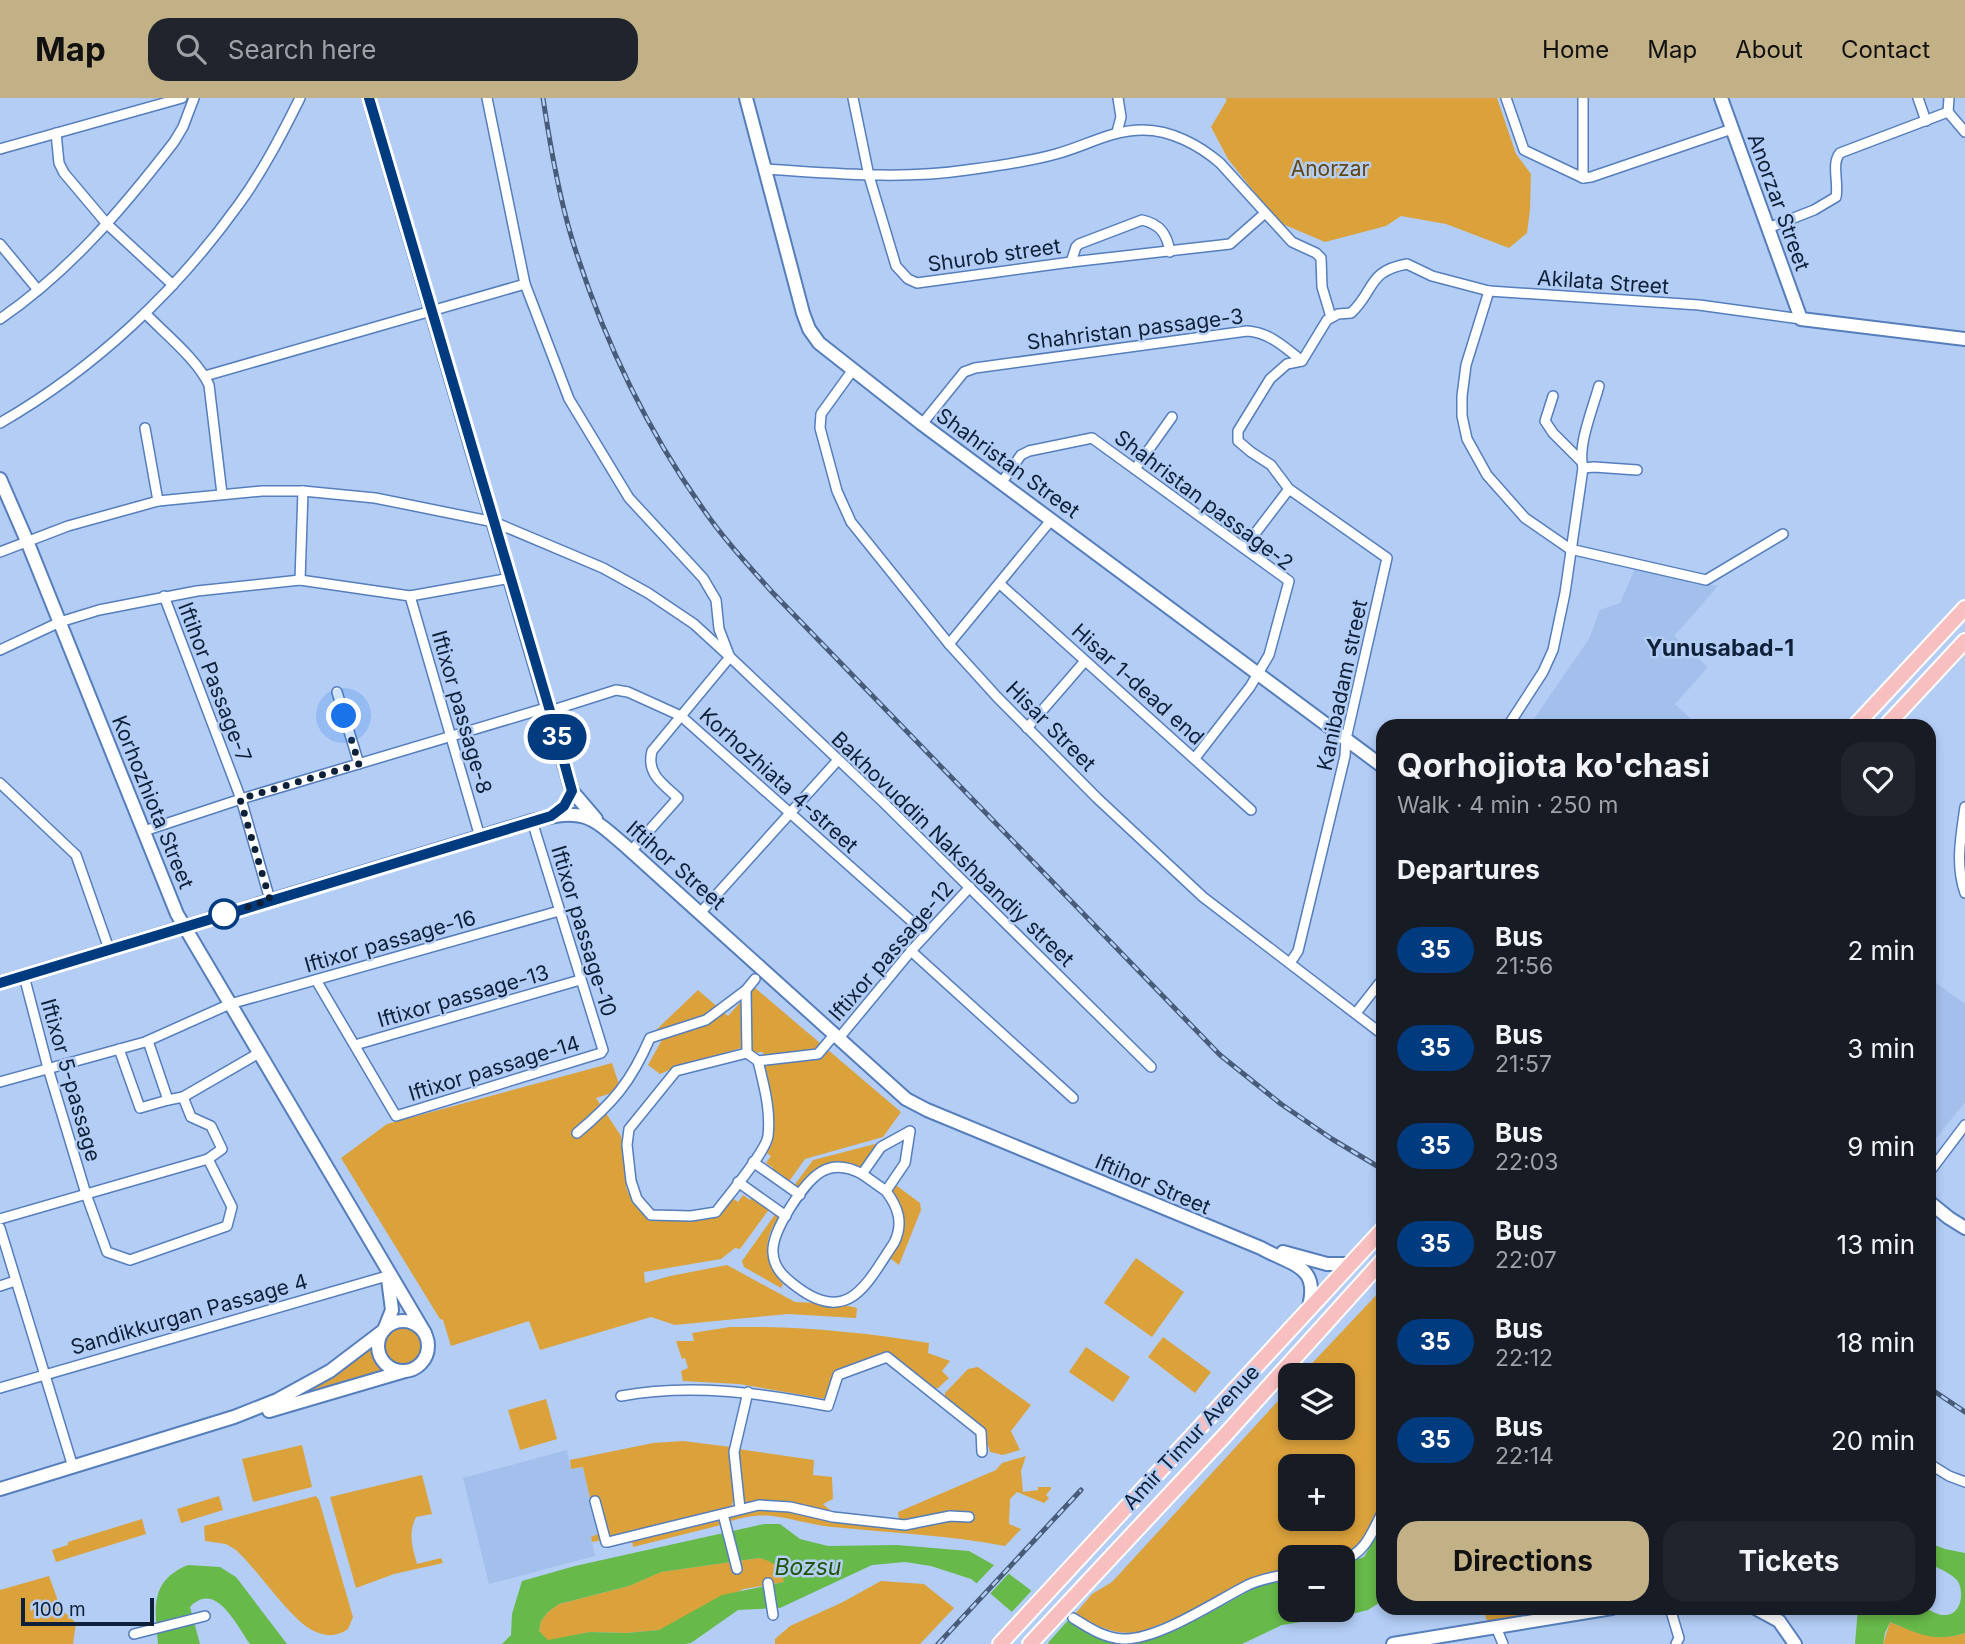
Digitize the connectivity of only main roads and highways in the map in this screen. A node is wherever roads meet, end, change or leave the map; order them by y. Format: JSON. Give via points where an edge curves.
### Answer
{"nodes":[{"id":1,"x":1965,"y":608,"type":"edge"},
{"id":2,"x":1965,"y":641,"type":"edge"},
{"id":3,"x":1862,"y":719,"type":"edge"},
{"id":4,"x":1893,"y":719,"type":"edge"},
{"id":5,"x":1376,"y":1237,"type":"edge"},
{"id":6,"x":1376,"y":1273,"type":"edge"},
{"id":7,"x":1001,"y":1643,"type":"edge"},
{"id":8,"x":1030,"y":1644,"type":"edge"}],
"edges":[{"from":1,"to":3,"type":"main road"},
{"from":2,"to":4,"type":"main road"},
{"from":5,"to":7,"type":"main road","name":"Amir Timur Avenue"},
{"from":6,"to":8,"type":"main road","name":"Amir Timur Avenue"}]}
